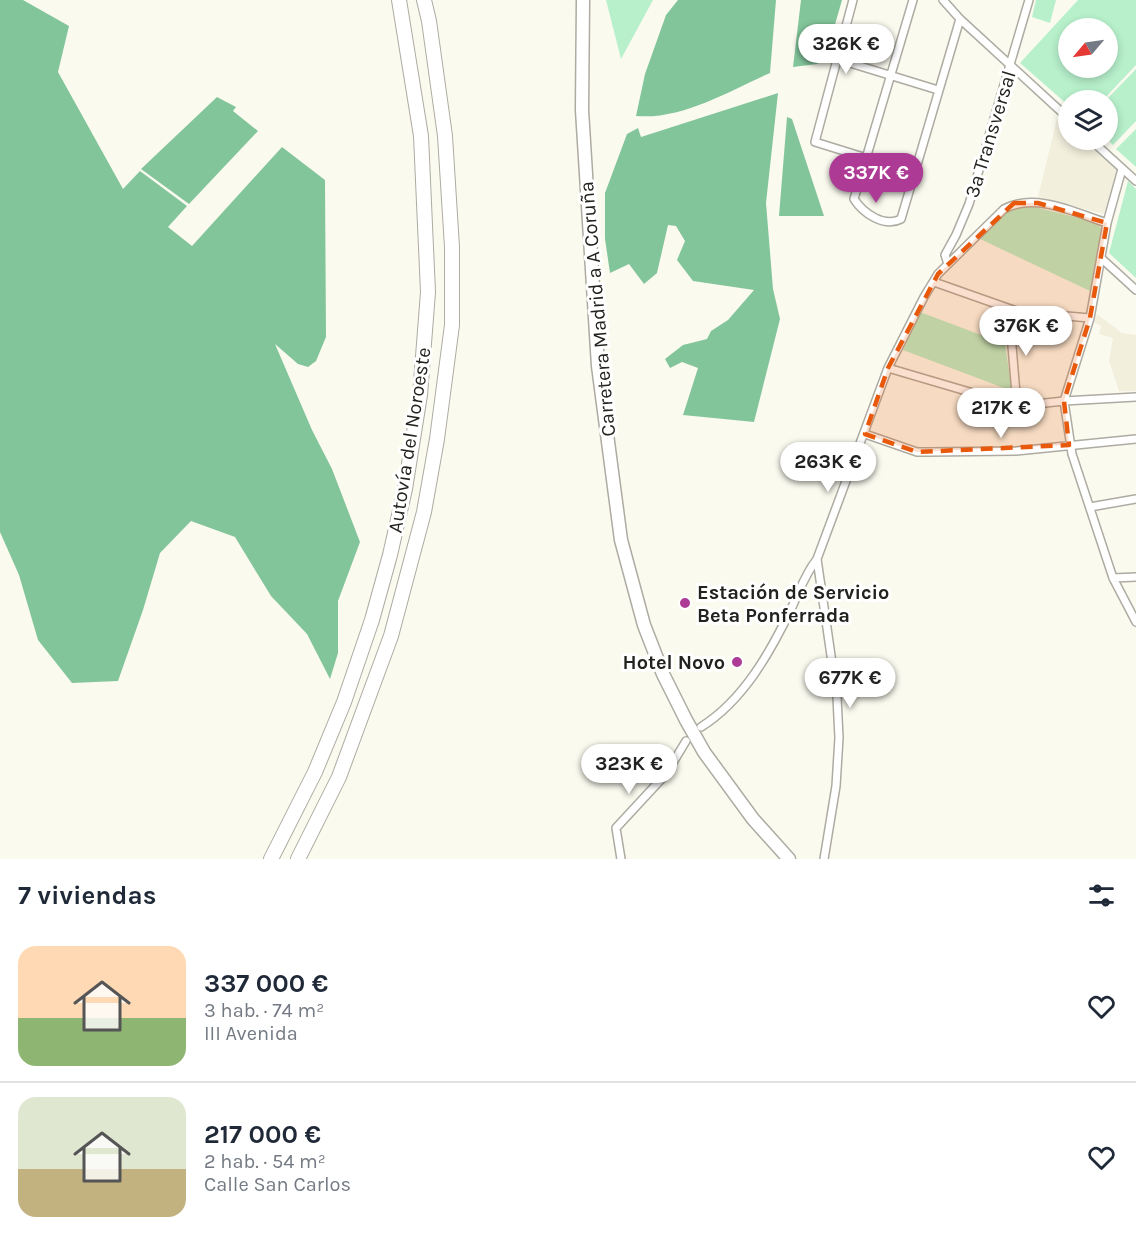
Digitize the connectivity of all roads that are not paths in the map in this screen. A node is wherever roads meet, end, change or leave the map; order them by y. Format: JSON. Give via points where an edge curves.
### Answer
{"nodes":[{"id":1,"x":399,"y":0,"type":"edge"},
{"id":2,"x":424,"y":0,"type":"edge"},
{"id":3,"x":583,"y":0,"type":"edge"},
{"id":4,"x":853,"y":0,"type":"edge"},
{"id":5,"x":913,"y":0,"type":"edge"},
{"id":6,"x":943,"y":0,"type":"edge"},
{"id":7,"x":1029,"y":0,"type":"edge"},
{"id":8,"x":960,"y":19,"type":"junction"},
{"id":9,"x":837,"y":59,"type":"junction"},
{"id":10,"x":1011,"y":65,"type":"junction"},
{"id":11,"x":892,"y":75,"type":"junction"},
{"id":12,"x":938,"y":90,"type":"junction"},
{"id":13,"x":1058,"y":109,"type":"edge"},
{"id":14,"x":1102,"y":150,"type":"edge"},
{"id":15,"x":866,"y":158,"type":"junction"},
{"id":16,"x":1122,"y":169,"type":"junction"},
{"id":17,"x":915,"y":173,"type":"junction"},
{"id":18,"x":1136,"y":181,"type":"edge"},
{"id":19,"x":1107,"y":224,"type":"junction"},
{"id":20,"x":1101,"y":258,"type":"junction"},
{"id":21,"x":948,"y":264,"type":"junction"},
{"id":22,"x":934,"y":282,"type":"junction"},
{"id":23,"x":1136,"y":290,"type":"edge"},
{"id":24,"x":1009,"y":310,"type":"junction"},
{"id":25,"x":1090,"y":318,"type":"junction"},
{"id":26,"x":888,"y":368,"type":"junction"},
{"id":27,"x":1136,"y":397,"type":"edge"},
{"id":28,"x":1064,"y":401,"type":"junction"},
{"id":29,"x":1017,"y":406,"type":"junction"},
{"id":30,"x":865,"y":434,"type":"junction"},
{"id":31,"x":1136,"y":439,"type":"edge"},
{"id":32,"x":1069,"y":445,"type":"junction"},
{"id":33,"x":1136,"y":499,"type":"edge"},
{"id":34,"x":1090,"y":507,"type":"junction"},
{"id":35,"x":817,"y":559,"type":"junction"},
{"id":36,"x":1136,"y":577,"type":"edge"},
{"id":37,"x":1113,"y":578,"type":"junction"},
{"id":38,"x":1136,"y":622,"type":"edge"},
{"id":39,"x":701,"y":727,"type":"dead end"},
{"id":40,"x":686,"y":741,"type":"dead end"},
{"id":41,"x":271,"y":859,"type":"edge"},
{"id":42,"x":298,"y":859,"type":"edge"},
{"id":43,"x":621,"y":859,"type":"edge"},
{"id":44,"x":789,"y":859,"type":"edge"},
{"id":45,"x":824,"y":859,"type":"edge"}],
"edges":[{"from":1,"to":41,"type":"highway","name":"Autovía del Noroeste","via":[[421,136],[428,292],[420,395],[400,511],[372,620],[315,772]]},
{"from":2,"to":42,"type":"highway","name":"Autovía del Noroeste","via":[[445,136],[452,247],[452,325],[437,439],[424,512],[391,636],[339,777]]},
{"from":3,"to":44,"type":"highway","name":"Carretera Madrid a A Coruña","via":[[582,111],[598,366],[621,540],[641,618],[686,720],[704,753],[753,819]]},
{"from":4,"to":9,"type":"street"},
{"from":5,"to":11,"type":"street"},
{"from":6,"to":8,"type":"street"},
{"from":7,"to":10,"type":"street","name":"3ª Transversal"},
{"from":8,"to":10,"type":"street"},
{"from":8,"to":12,"type":"street"},
{"from":9,"to":11,"type":"street"},
{"from":9,"to":15,"type":"street","via":[[815,142]]},
{"from":10,"to":13,"type":"street"},
{"from":10,"to":21,"type":"street","name":"3ª Transversal","via":[[969,204],[945,255]]},
{"from":11,"to":12,"type":"street"},
{"from":11,"to":15,"type":"street"},
{"from":12,"to":17,"type":"street"},
{"from":14,"to":16,"type":"street"},
{"from":15,"to":17,"type":"street"},
{"from":15,"to":17,"type":"street","via":[[854,199],[866,213],[882,220],[894,223],[901,219]]},
{"from":16,"to":18,"type":"street"},
{"from":16,"to":19,"type":"street"},
{"from":19,"to":20,"type":"street"},
{"from":19,"to":21,"type":"street","via":[[1062,208],[1014,203]]},
{"from":20,"to":23,"type":"street"},
{"from":20,"to":25,"type":"street"},
{"from":21,"to":22,"type":"street"},
{"from":22,"to":24,"type":"street"},
{"from":22,"to":26,"type":"street"},
{"from":24,"to":25,"type":"street"},
{"from":24,"to":29,"type":"street"},
{"from":25,"to":28,"type":"street"},
{"from":26,"to":29,"type":"street"},
{"from":26,"to":30,"type":"street"},
{"from":27,"to":28,"type":"street"},
{"from":28,"to":29,"type":"street"},
{"from":28,"to":32,"type":"street"},
{"from":30,"to":32,"type":"street","via":[[917,452],[1016,451]]},
{"from":30,"to":35,"type":"street"},
{"from":31,"to":32,"type":"street"},
{"from":32,"to":34,"type":"street"},
{"from":33,"to":34,"type":"street"},
{"from":34,"to":37,"type":"street"},
{"from":35,"to":39,"type":"street","via":[[753,677]]},
{"from":35,"to":45,"type":"street","via":[[837,697],[839,738]]},
{"from":36,"to":37,"type":"street"},
{"from":37,"to":38,"type":"street"},
{"from":40,"to":43,"type":"street","via":[[666,774],[616,828]]}]}
